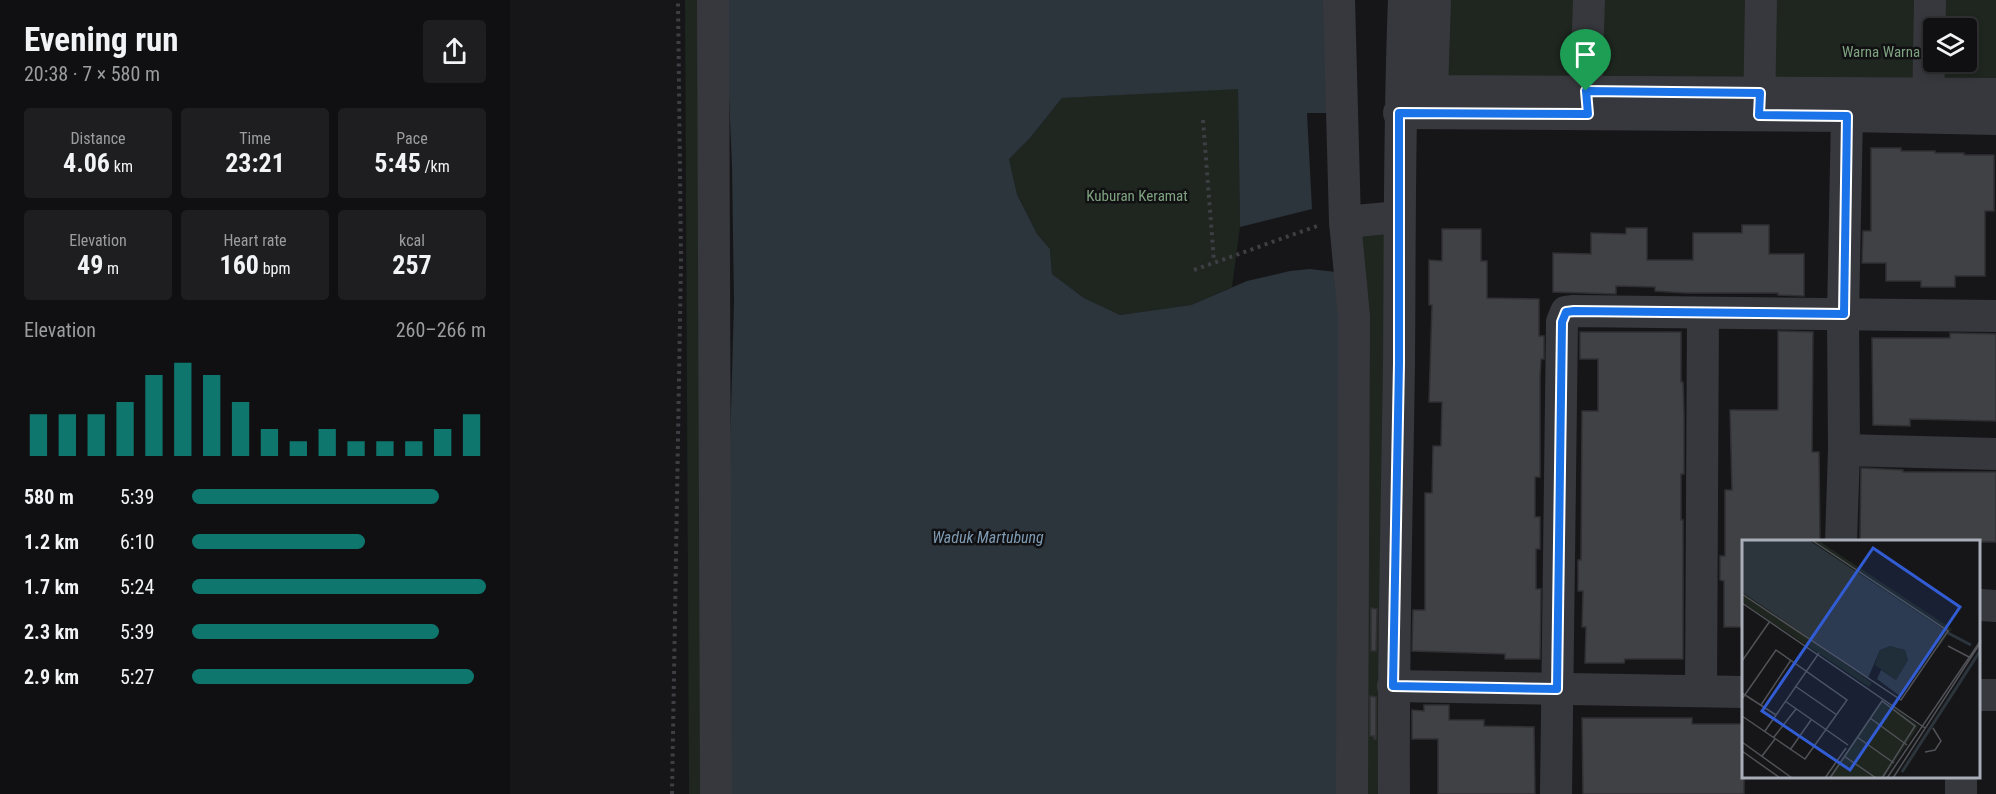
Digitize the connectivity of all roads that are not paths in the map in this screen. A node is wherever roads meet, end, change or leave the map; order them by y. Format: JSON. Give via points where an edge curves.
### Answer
{"nodes":[{"id":1,"x":713,"y":0,"type":"edge"},
{"id":2,"x":1339,"y":0,"type":"edge"},
{"id":3,"x":1404,"y":0,"type":"edge"},
{"id":4,"x":1435,"y":0,"type":"edge"},
{"id":5,"x":1589,"y":0,"type":"edge"},
{"id":6,"x":1761,"y":0,"type":"edge"},
{"id":7,"x":1930,"y":0,"type":"edge"},
{"id":8,"x":1996,"y":94,"type":"edge"},
{"id":9,"x":1587,"y":103,"type":"junction"},
{"id":10,"x":1760,"y":104,"type":"junction"},
{"id":11,"x":1928,"y":106,"type":"junction"},
{"id":12,"x":1399,"y":113,"type":"junction"},
{"id":13,"x":1847,"y":116,"type":"junction"},
{"id":14,"x":1996,"y":119,"type":"edge"},
{"id":15,"x":1399,"y":217,"type":"junction"},
{"id":16,"x":1345,"y":222,"type":"junction"},
{"id":17,"x":1703,"y":313,"type":"junction"},
{"id":18,"x":1844,"y":314,"type":"junction"},
{"id":19,"x":1996,"y":316,"type":"edge"},
{"id":20,"x":1845,"y":450,"type":"junction"},
{"id":21,"x":1996,"y":454,"type":"edge"},
{"id":22,"x":1841,"y":540,"type":"edge"},
{"id":23,"x":1981,"y":605,"type":"edge"},
{"id":24,"x":1996,"y":606,"type":"edge"},
{"id":25,"x":1393,"y":686,"type":"junction"},
{"id":26,"x":1557,"y":689,"type":"junction"},
{"id":27,"x":1701,"y":691,"type":"junction"},
{"id":28,"x":1742,"y":692,"type":"edge"},
{"id":29,"x":716,"y":794,"type":"edge"},
{"id":30,"x":1352,"y":794,"type":"edge"},
{"id":31,"x":1394,"y":794,"type":"edge"},
{"id":32,"x":1556,"y":794,"type":"edge"}],
"edges":[{"from":1,"to":29,"type":"street"},
{"from":2,"to":16,"type":"street"},
{"from":3,"to":12,"type":"street"},
{"from":4,"to":9,"type":"street","via":[[1432,91]]},
{"from":5,"to":9,"type":"street"},
{"from":6,"to":10,"type":"street"},
{"from":7,"to":11,"type":"street"},
{"from":8,"to":11,"type":"street"},
{"from":9,"to":10,"type":"street"},
{"from":9,"to":12,"type":"street"},
{"from":10,"to":11,"type":"street"},
{"from":10,"to":13,"type":"street"},
{"from":11,"to":13,"type":"street"},
{"from":11,"to":14,"type":"street"},
{"from":12,"to":15,"type":"street"},
{"from":13,"to":18,"type":"street"},
{"from":15,"to":16,"type":"street"},
{"from":15,"to":25,"type":"street"},
{"from":16,"to":30,"type":"street","via":[[1354,316]]},
{"from":17,"to":18,"type":"street"},
{"from":17,"to":26,"type":"street","via":[[1574,311],[1566,312],[1562,322]]},
{"from":17,"to":27,"type":"street"},
{"from":18,"to":19,"type":"street"},
{"from":18,"to":20,"type":"street"},
{"from":20,"to":21,"type":"street"},
{"from":20,"to":22,"type":"street"},
{"from":23,"to":24,"type":"street"},
{"from":25,"to":26,"type":"street"},
{"from":25,"to":31,"type":"street"},
{"from":26,"to":27,"type":"street"},
{"from":26,"to":32,"type":"street"},
{"from":27,"to":28,"type":"street"}]}
